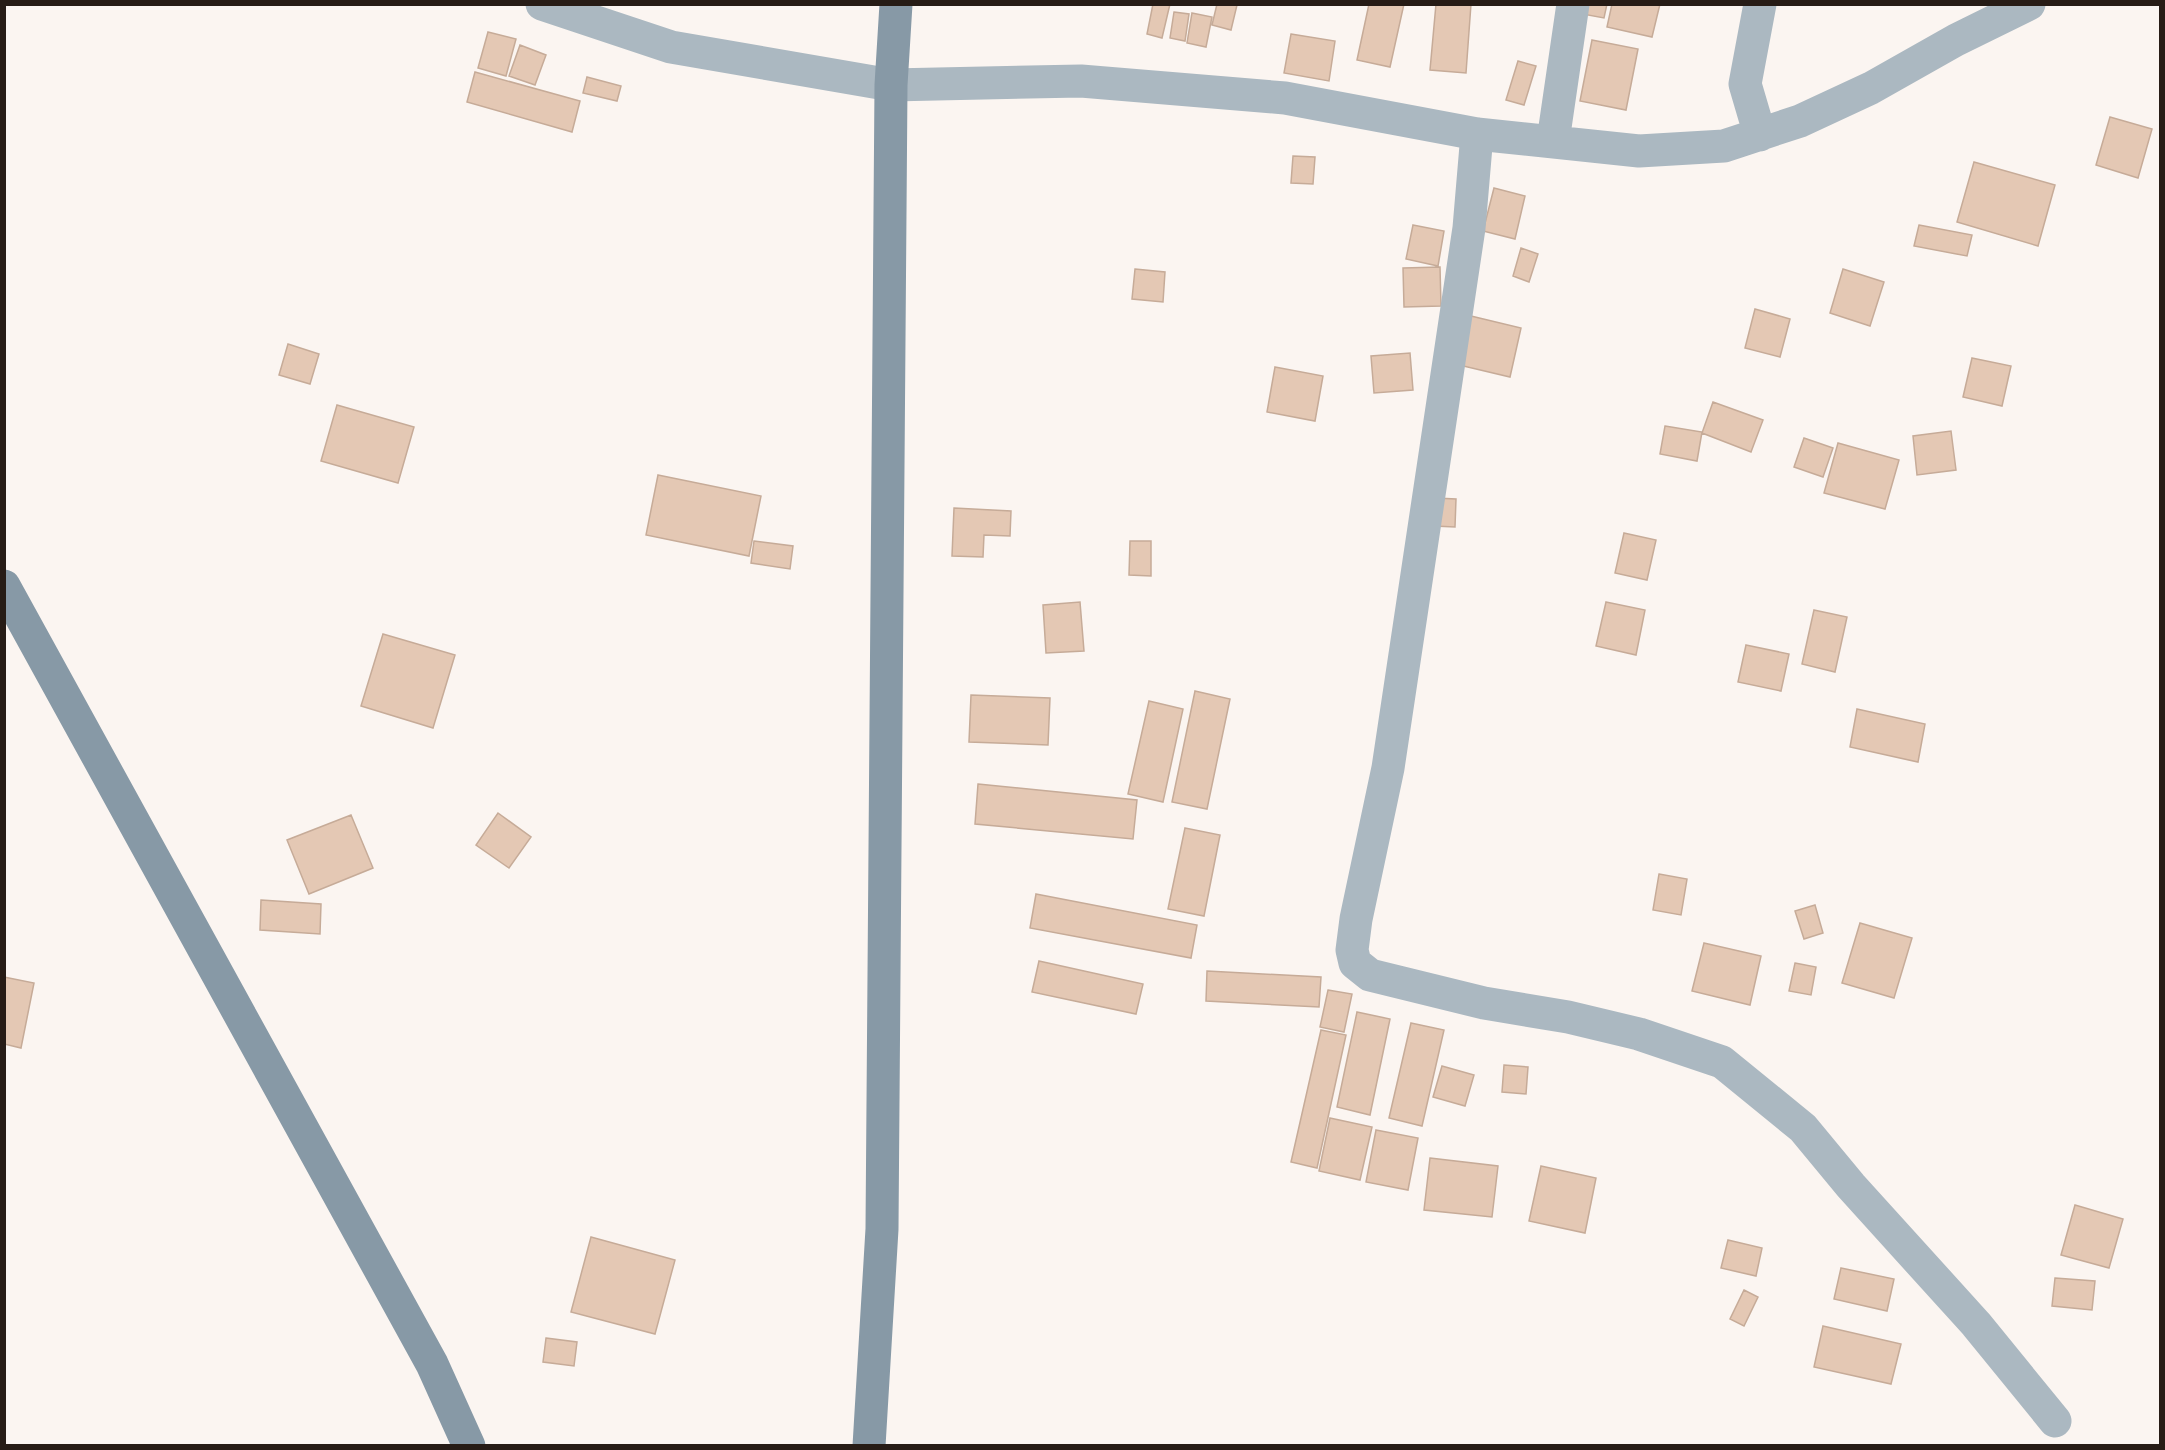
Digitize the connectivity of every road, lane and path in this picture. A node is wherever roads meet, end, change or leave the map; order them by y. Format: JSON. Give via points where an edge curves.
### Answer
{"nodes":[{"id":1,"x":542,"y":4,"type":"edge"},
{"id":2,"x":896,"y":4,"type":"edge"},
{"id":3,"x":1572,"y":4,"type":"edge"},
{"id":4,"x":1760,"y":4,"type":"edge"},
{"id":5,"x":2029,"y":4,"type":"edge"},
{"id":6,"x":891,"y":85,"type":"junction"},
{"id":7,"x":1477,"y":134,"type":"junction"},
{"id":8,"x":1760,"y":135,"type":"junction"},
{"id":9,"x":1553,"y":141,"type":"junction"},
{"id":10,"x":4,"y":586,"type":"edge"},
{"id":11,"x":2055,"y":1421,"type":"dead end"},
{"id":12,"x":469,"y":1446,"type":"edge"},
{"id":13,"x":868,"y":1446,"type":"edge"}],
"edges":[{"from":1,"to":6,"type":"street","via":[[671,47]]},
{"from":2,"to":6,"type":"main road"},
{"from":3,"to":9,"type":"street"},
{"from":4,"to":8,"type":"street","via":[[1745,84]]},
{"from":5,"to":8,"type":"street","via":[[1871,88],[1800,122]]},
{"from":6,"to":7,"type":"street","via":[[1081,81],[1285,98]]},
{"from":6,"to":13,"type":"main road","via":[[882,1229]]},
{"from":7,"to":9,"type":"street"},
{"from":7,"to":11,"type":"street","via":[[1468,240],[1388,768],[1356,919],[1352,950],[1355,963],[1370,975],[1639,1034],[1722,1062],[1803,1128],[1976,1324]]},
{"from":8,"to":9,"type":"street","via":[[1724,146],[1639,151]]},
{"from":10,"to":12,"type":"main road","via":[[432,1364]]}]}
